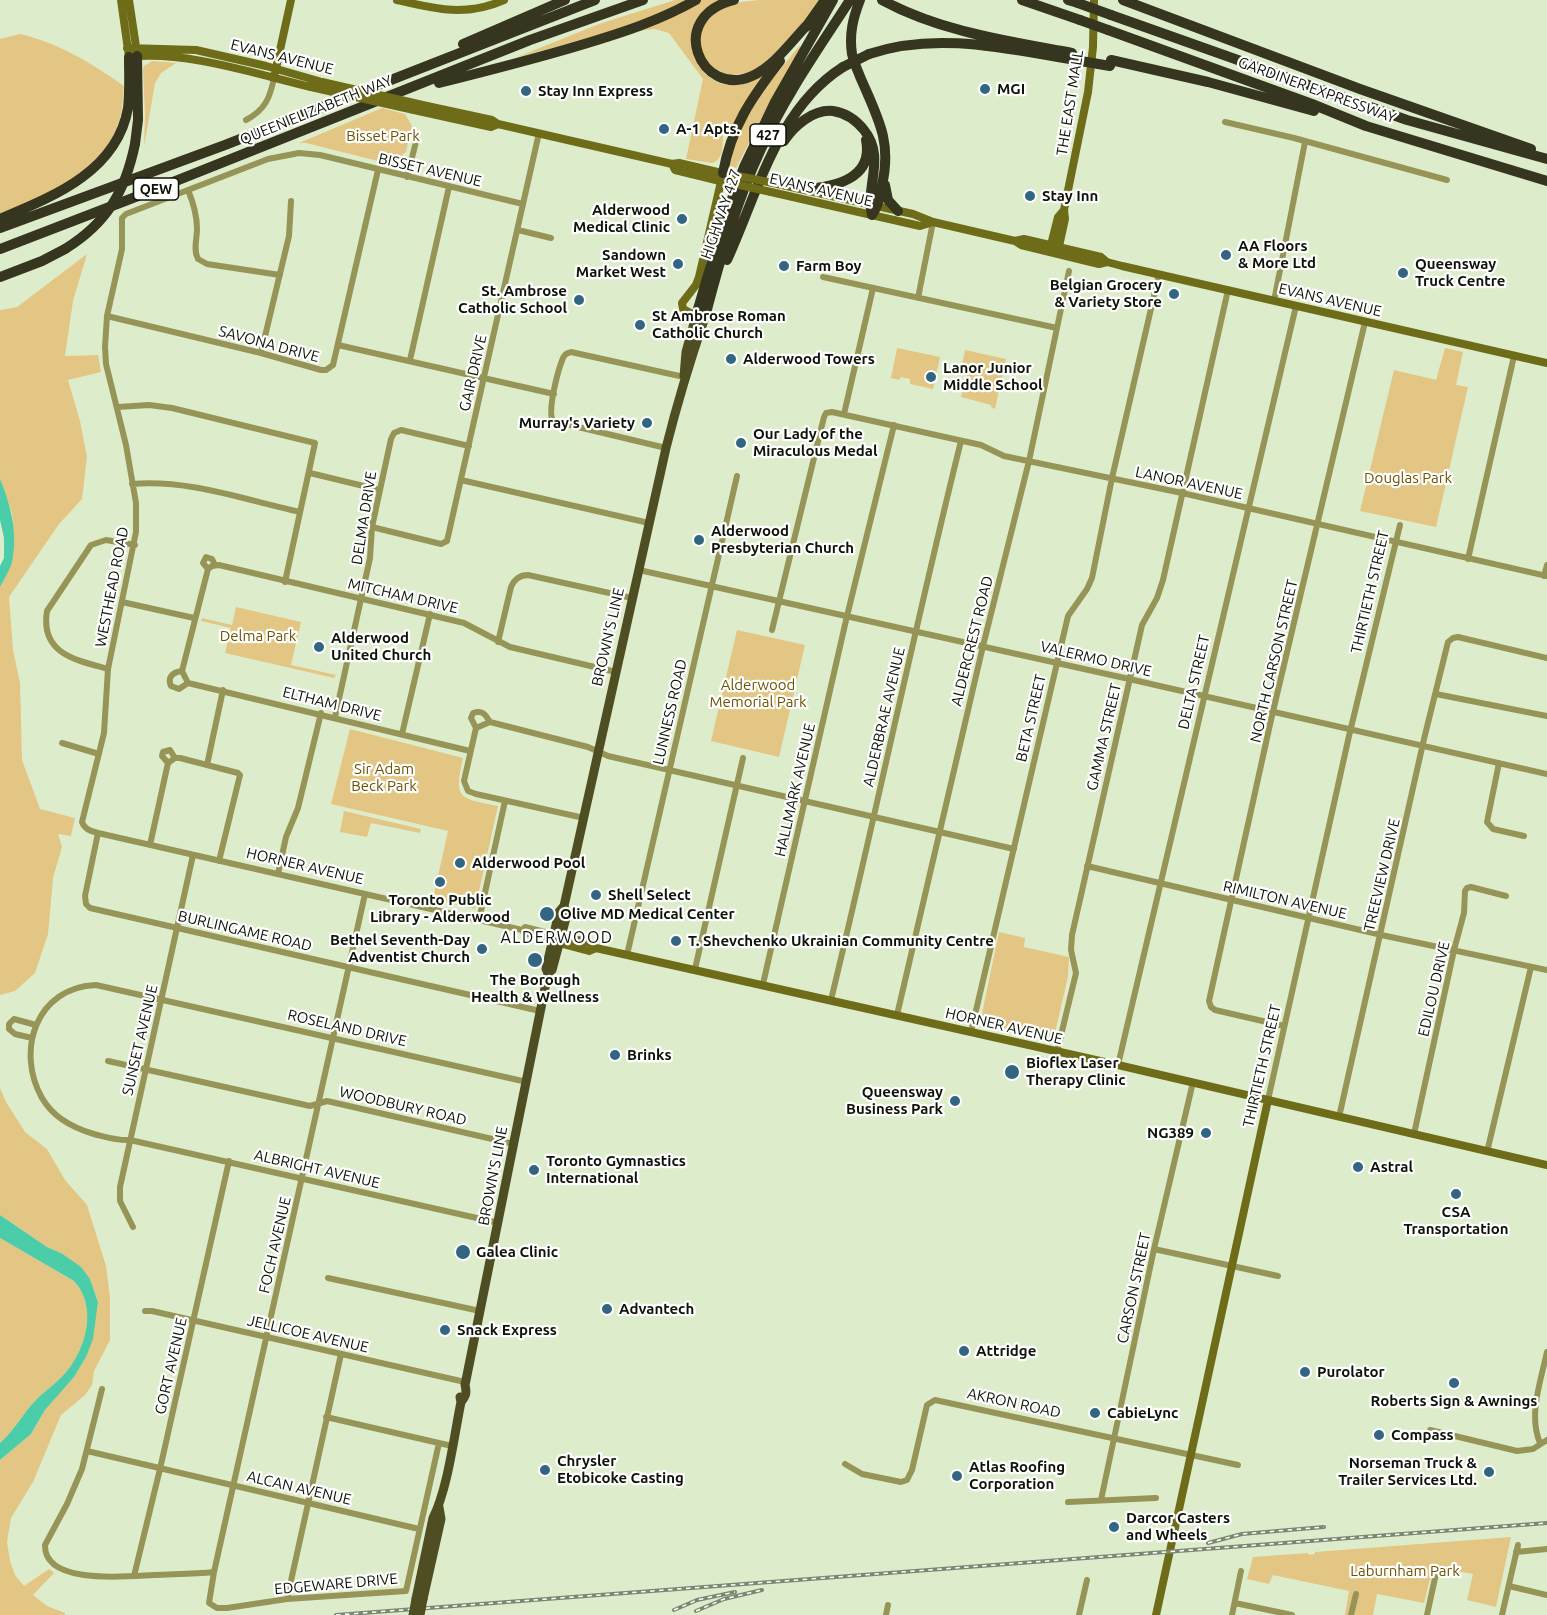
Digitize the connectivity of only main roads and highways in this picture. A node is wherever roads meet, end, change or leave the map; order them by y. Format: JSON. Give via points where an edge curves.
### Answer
{"nodes":[{"id":1,"x":121,"y":0,"type":"edge"},
{"id":2,"x":129,"y":0,"type":"edge"},
{"id":3,"x":291,"y":0,"type":"edge"},
{"id":4,"x":397,"y":0,"type":"edge"},
{"id":5,"x":504,"y":0,"type":"edge"},
{"id":6,"x":565,"y":0,"type":"edge"},
{"id":7,"x":595,"y":0,"type":"edge"},
{"id":8,"x":643,"y":0,"type":"edge"},
{"id":9,"x":696,"y":0,"type":"edge"},
{"id":10,"x":734,"y":0,"type":"edge"},
{"id":11,"x":825,"y":0,"type":"edge"},
{"id":12,"x":833,"y":0,"type":"edge"},
{"id":13,"x":839,"y":0,"type":"edge"},
{"id":14,"x":850,"y":0,"type":"edge"},
{"id":15,"x":860,"y":0,"type":"edge"},
{"id":16,"x":882,"y":0,"type":"edge"},
{"id":17,"x":1022,"y":0,"type":"edge"},
{"id":18,"x":1094,"y":0,"type":"edge"},
{"id":19,"x":1113,"y":0,"type":"edge"},
{"id":20,"x":1123,"y":0,"type":"edge"},
{"id":21,"x":1073,"y":2,"type":"edge"},
{"id":22,"x":1134,"y":5,"type":"junction"},
{"id":23,"x":810,"y":22,"type":"junction"},
{"id":24,"x":132,"y":52,"type":"junction"},
{"id":25,"x":804,"y":52,"type":"junction"},
{"id":26,"x":1076,"y":57,"type":"junction"},
{"id":27,"x":275,"y":74,"type":"junction"},
{"id":28,"x":376,"y":87,"type":"junction"},
{"id":29,"x":404,"y":91,"type":"junction"},
{"id":30,"x":498,"y":124,"type":"junction"},
{"id":31,"x":1366,"y":126,"type":"junction"},
{"id":32,"x":862,"y":128,"type":"junction"},
{"id":33,"x":1547,"y":157,"type":"edge"},
{"id":34,"x":767,"y":166,"type":"junction"},
{"id":35,"x":885,"y":175,"type":"junction"},
{"id":36,"x":727,"y":178,"type":"junction"},
{"id":37,"x":1547,"y":181,"type":"edge"},
{"id":38,"x":805,"y":189,"type":"junction"},
{"id":39,"x":873,"y":208,"type":"junction"},
{"id":40,"x":898,"y":211,"type":"junction"},
{"id":41,"x":0,"y":219,"type":"edge"},
{"id":42,"x":933,"y":222,"type":"junction"},
{"id":43,"x":0,"y":228,"type":"edge"},
{"id":44,"x":0,"y":249,"type":"edge"},
{"id":45,"x":1054,"y":250,"type":"junction"},
{"id":46,"x":0,"y":277,"type":"edge"},
{"id":47,"x":714,"y":284,"type":"junction"},
{"id":48,"x":700,"y":313,"type":"junction"},
{"id":49,"x":1547,"y":363,"type":"edge"},
{"id":50,"x":556,"y":939,"type":"junction"},
{"id":51,"x":1268,"y":1100,"type":"junction"},
{"id":52,"x":1547,"y":1165,"type":"edge"},
{"id":53,"x":420,"y":1599,"type":"junction"},
{"id":54,"x":413,"y":1615,"type":"edge"},
{"id":55,"x":420,"y":1615,"type":"edge"},
{"id":56,"x":1156,"y":1615,"type":"edge"}],
"edges":[{"from":1,"to":24,"type":"main road"},
{"from":2,"to":24,"type":"main road"},
{"from":3,"to":27,"type":"main road"},
{"from":4,"to":5,"type":"main road","via":[[465,11]]},
{"from":6,"to":28,"type":"highway","via":[[394,73]]},
{"from":7,"to":28,"type":"highway","name":"QUEEN ELIZABETH WAY","number":"QEW"},
{"from":8,"to":29,"type":"highway","name":"QUEEN ELIZABETH WAY"},
{"from":9,"to":29,"type":"highway","via":[[651,23],[544,56]]},
{"from":10,"to":23,"type":"highway","via":[[705,15],[696,37],[701,61],[712,73],[728,80],[744,79],[762,70]]},
{"from":11,"to":23,"type":"highway"},
{"from":12,"to":25,"type":"highway","name":"HIGHWAY 427","number":"427"},
{"from":13,"to":25,"type":"highway"},
{"from":14,"to":47,"type":"highway","name":"HIGHWAY 427","number":"427","via":[[762,146],[733,220]]},
{"from":15,"to":35,"type":"highway","via":[[852,22],[852,51],[884,135]]},
{"from":16,"to":26,"type":"highway","via":[[968,33]]},
{"from":17,"to":31,"type":"highway","name":"GARDINER EXPRESSWAY","bridge":true},
{"from":18,"to":45,"type":"main road","name":"THE EAST MALL","via":[[1088,92],[1065,219]]},
{"from":19,"to":22,"type":"highway"},
{"from":20,"to":22,"type":"highway"},
{"from":21,"to":33,"type":"highway","name":"GARDINER EXPRESSWAY","bridge":true,"via":[[1396,117]]},
{"from":22,"to":33,"type":"highway"},
{"from":23,"to":36,"type":"highway","via":[[742,115],[728,147]]},
{"from":24,"to":27,"type":"main road","name":"EVANS AVENUE"},
{"from":24,"to":41,"type":"highway","via":[[128,110],[114,145],[87,175],[67,188]]},
{"from":24,"to":46,"type":"highway","bridge":true,"via":[[138,120],[127,179],[113,204],[80,239],[33,265]]},
{"from":25,"to":48,"type":"highway","name":"HIGHWAY 427","number":"427","via":[[744,166],[725,217]]},
{"from":26,"to":31,"type":"highway","bridge":true,"via":[[1208,82]]},
{"from":26,"to":34,"type":"highway","bridge":true,"via":[[941,42],[896,45],[869,54],[818,85],[797,108]]},
{"from":27,"to":30,"type":"main road","name":"EVANS AVENUE","bridge":true,"via":[[427,105]]},
{"from":27,"to":30,"type":"main road","name":"EVANS AVENUE","bridge":true,"via":[[310,87],[491,127]]},
{"from":28,"to":43,"type":"highway","name":"QUEEN ELIZABETH WAY","number":"QEW"},
{"from":29,"to":44,"type":"highway","name":"QUEEN ELIZABETH WAY","number":"QEW"},
{"from":30,"to":36,"type":"main road","name":"EVANS AVENUE","via":[[679,163]]},
{"from":31,"to":37,"type":"highway","name":"GARDINER EXPRESSWAY"},
{"from":32,"to":34,"type":"highway","via":[[853,118],[832,111],[808,118],[789,134]]},
{"from":32,"to":38,"type":"highway","via":[[867,149],[861,168],[843,183]]},
{"from":32,"to":39,"type":"highway","via":[[874,150]]},
{"from":34,"to":47,"type":"highway"},
{"from":35,"to":39,"type":"highway"},
{"from":35,"to":40,"type":"highway","via":[[887,197]]},
{"from":36,"to":38,"type":"main road","name":"EVANS AVENUE","bridge":true},
{"from":36,"to":39,"type":"main road","name":"EVANS AVENUE","bridge":true,"via":[[771,192]]},
{"from":36,"to":48,"type":"main road","via":[[699,277],[682,303],[683,309]]},
{"from":38,"to":39,"type":"main road","name":"EVANS AVENUE"},
{"from":39,"to":40,"type":"main road","name":"EVANS AVENUE"},
{"from":39,"to":42,"type":"main road","name":"EVANS AVENUE","via":[[920,226]]},
{"from":40,"to":42,"type":"main road","name":"EVANS AVENUE"},
{"from":42,"to":45,"type":"main road","name":"EVANS AVENUE"},
{"from":45,"to":49,"type":"main road","name":"EVANS AVENUE","via":[[1101,257],[1107,262]]},
{"from":47,"to":48,"type":"highway","name":"HIGHWAY 427"},
{"from":48,"to":50,"type":"main road","name":"BROWN'S LINE","via":[[686,352],[684,376],[564,906],[559,912]]},
{"from":50,"to":51,"type":"main road","name":"HORNER AVENUE","via":[[590,951],[596,948],[695,969]]},
{"from":50,"to":53,"type":"main road","name":"BROWN'S LINE","via":[[465,1384],[460,1389],[461,1402],[439,1507],[441,1519]]},
{"from":51,"to":52,"type":"main road","name":"HORNER AVENUE"},
{"from":51,"to":56,"type":"main road","name":"THIRTIETH STREET"},
{"from":53,"to":54,"type":"main road","name":"BROWN'S LINE","bridge":true},
{"from":53,"to":55,"type":"main road","name":"BROWN'S LINE","bridge":true}]}
